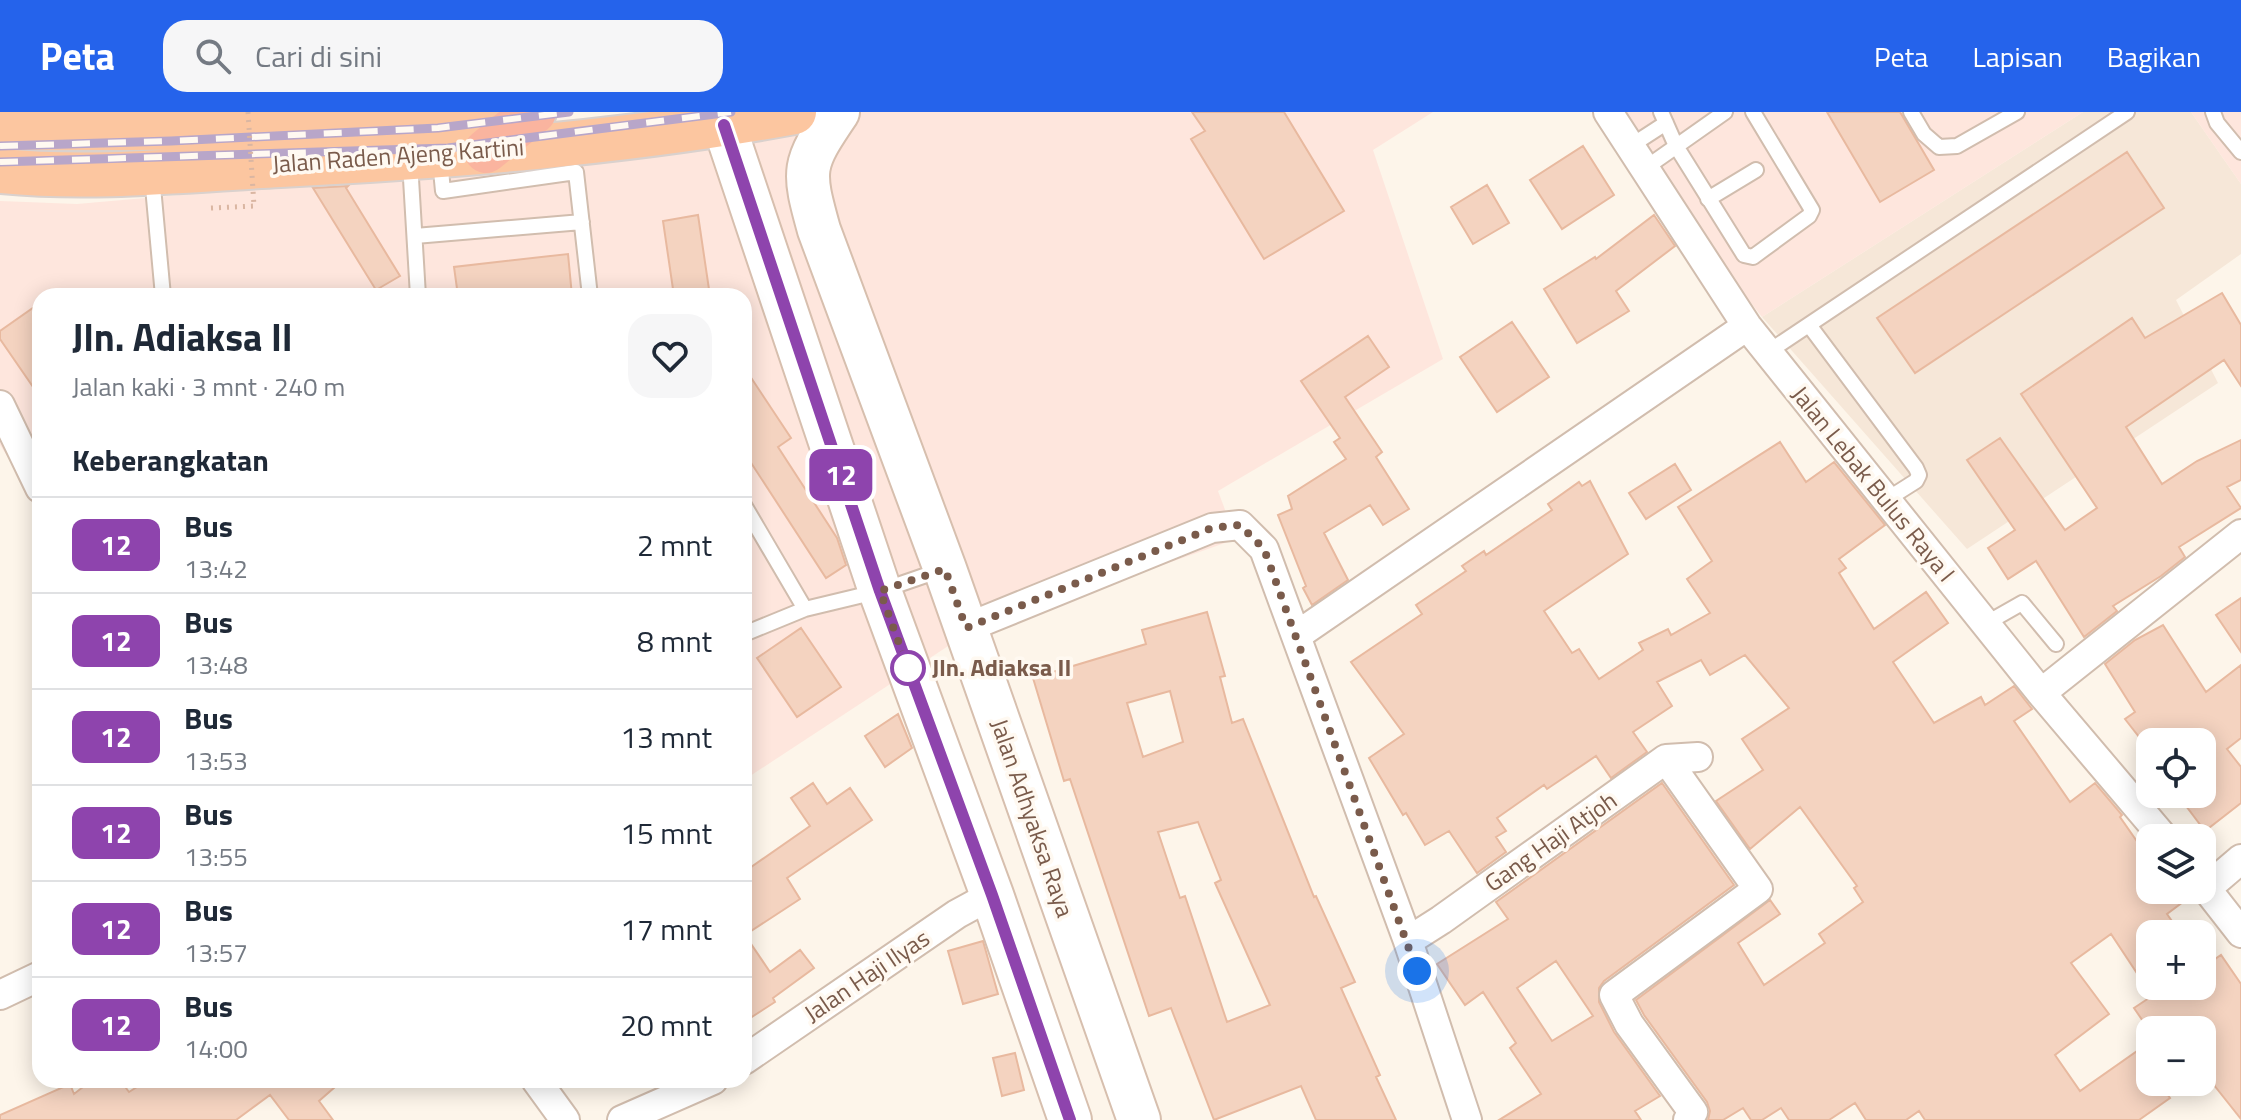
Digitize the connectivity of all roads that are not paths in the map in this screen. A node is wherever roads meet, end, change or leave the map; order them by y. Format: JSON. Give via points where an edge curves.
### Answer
{"nodes":[{"id":1,"x":534,"y":112,"type":"edge"},
{"id":2,"x":794,"y":112,"type":"edge"},
{"id":3,"x":838,"y":112,"type":"edge"},
{"id":4,"x":1608,"y":112,"type":"edge"},
{"id":5,"x":1725,"y":112,"type":"edge"},
{"id":6,"x":1753,"y":112,"type":"edge"},
{"id":7,"x":1911,"y":112,"type":"edge"},
{"id":8,"x":2017,"y":112,"type":"edge"},
{"id":9,"x":2127,"y":112,"type":"edge"},
{"id":10,"x":2213,"y":112,"type":"edge"},
{"id":11,"x":1664,"y":117,"type":"edge"},
{"id":12,"x":724,"y":125,"type":"junction"},
{"id":13,"x":0,"y":127,"type":"edge"},
{"id":14,"x":492,"y":131,"type":"edge"},
{"id":15,"x":1676,"y":146,"type":"junction"},
{"id":16,"x":2241,"y":152,"type":"edge"},
{"id":17,"x":1637,"y":158,"type":"junction"},
{"id":18,"x":420,"y":163,"type":"junction"},
{"id":19,"x":1756,"y":170,"type":"dead end"},
{"id":20,"x":0,"y":171,"type":"edge"},
{"id":21,"x":152,"y":172,"type":"junction"},
{"id":22,"x":1708,"y":199,"type":"junction"},
{"id":23,"x":582,"y":222,"type":"junction"},
{"id":24,"x":415,"y":236,"type":"junction"},
{"id":25,"x":162,"y":288,"type":"edge"},
{"id":26,"x":418,"y":288,"type":"edge"},
{"id":27,"x":589,"y":288,"type":"edge"},
{"id":28,"x":1809,"y":325,"type":"junction"},
{"id":29,"x":1747,"y":326,"type":"junction"},
{"id":30,"x":1768,"y":352,"type":"junction"},
{"id":31,"x":0,"y":405,"type":"edge"},
{"id":32,"x":32,"y":471,"type":"edge"},
{"id":33,"x":1886,"y":500,"type":"junction"},
{"id":34,"x":752,"y":519,"type":"edge"},
{"id":35,"x":2241,"y":534,"type":"edge"},
{"id":36,"x":945,"y":569,"type":"junction"},
{"id":37,"x":880,"y":591,"type":"junction"},
{"id":38,"x":805,"y":609,"type":"junction"},
{"id":39,"x":1985,"y":624,"type":"junction"},
{"id":40,"x":966,"y":628,"type":"junction"},
{"id":41,"x":752,"y":631,"type":"edge"},
{"id":42,"x":1296,"y":636,"type":"junction"},
{"id":43,"x":2056,"y":644,"type":"dead end"},
{"id":44,"x":2041,"y":693,"type":"junction"},
{"id":45,"x":1698,"y":757,"type":"dead end"},
{"id":46,"x":1666,"y":759,"type":"junction"},
{"id":47,"x":2152,"y":824,"type":"edge"},
{"id":48,"x":2241,"y":859,"type":"edge"},
{"id":49,"x":2216,"y":877,"type":"edge"},
{"id":50,"x":992,"y":895,"type":"junction"},
{"id":51,"x":2216,"y":901,"type":"edge"},
{"id":52,"x":2241,"y":933,"type":"edge"},
{"id":53,"x":1408,"y":941,"type":"junction"},
{"id":54,"x":32,"y":980,"type":"edge"},
{"id":55,"x":0,"y":995,"type":"edge"},
{"id":56,"x":752,"y":1055,"type":"edge"},
{"id":57,"x":542,"y":1088,"type":"edge"},
{"id":58,"x":695,"y":1088,"type":"edge"},
{"id":59,"x":565,"y":1120,"type":"edge"},
{"id":60,"x":622,"y":1120,"type":"edge"},
{"id":61,"x":1070,"y":1120,"type":"edge"},
{"id":62,"x":1139,"y":1120,"type":"edge"},
{"id":63,"x":1467,"y":1120,"type":"edge"},
{"id":64,"x":1688,"y":1120,"type":"edge"}],
"edges":[{"from":1,"to":14,"type":"highway"},
{"from":2,"to":12,"type":"highway","name":"Jalan Raden Ajeng Kartini"},
{"from":3,"to":36,"type":"main road","name":"Jalan Adhyaksa Raya","via":[[813,149],[807,170],[809,194]]},
{"from":4,"to":17,"type":"street","name":"Jalan Lebak Bulus Raya I"},
{"from":5,"to":15,"type":"lane"},
{"from":6,"to":22,"type":"lane","via":[[1812,210],[1809,216],[1753,257],[1744,255]]},
{"from":7,"to":8,"type":"lane","via":[[1939,147],[1957,146]]},
{"from":9,"to":28,"type":"lane"},
{"from":10,"to":16,"type":"lane"},
{"from":11,"to":15,"type":"lane"},
{"from":11,"to":17,"type":"lane"},
{"from":12,"to":14,"type":"highway","name":"Jalan Raden Ajeng Kartini"},
{"from":12,"to":37,"type":"main road"},
{"from":13,"to":14,"type":"highway","name":"Jalan Raden Ajeng Kartini","via":[[100,130],[382,120]]},
{"from":14,"to":18,"type":"highway","name":"Jalan Raden Ajeng Kartini"},
{"from":15,"to":17,"type":"lane"},
{"from":15,"to":22,"type":"lane"},
{"from":17,"to":29,"type":"street","name":"Jalan Lebak Bulus Raya I"},
{"from":18,"to":21,"type":"highway","name":"Jalan Raden Ajeng Kartini"},
{"from":18,"to":23,"type":"lane","via":[[443,191],[576,172]]},
{"from":18,"to":24,"type":"lane"},
{"from":19,"to":22,"type":"lane"},
{"from":20,"to":21,"type":"highway","name":"Jalan Raden Ajeng Kartini"},
{"from":21,"to":25,"type":"lane"},
{"from":23,"to":24,"type":"lane"},
{"from":23,"to":27,"type":"lane"},
{"from":24,"to":26,"type":"lane"},
{"from":28,"to":30,"type":"lane"},
{"from":28,"to":33,"type":"lane","via":[[1916,468],[1916,481]]},
{"from":29,"to":30,"type":"street","name":"Jalan Lebak Bulus Raya I"},
{"from":29,"to":42,"type":"street"},
{"from":30,"to":33,"type":"street","name":"Jalan Lebak Bulus Raya I"},
{"from":31,"to":32,"type":"street"},
{"from":33,"to":39,"type":"street","name":"Jalan Lebak Bulus Raya I"},
{"from":34,"to":38,"type":"lane"},
{"from":35,"to":44,"type":"street"},
{"from":36,"to":37,"type":"lane"},
{"from":36,"to":40,"type":"main road","name":"Jalan Adhyaksa Raya"},
{"from":37,"to":38,"type":"lane"},
{"from":37,"to":50,"type":"main road"},
{"from":38,"to":41,"type":"lane"},
{"from":39,"to":43,"type":"lane","via":[[2022,603]]},
{"from":39,"to":44,"type":"street","name":"Jalan Lebak Bulus Raya I"},
{"from":40,"to":42,"type":"street","via":[[1212,528],[1240,525],[1264,549]]},
{"from":40,"to":62,"type":"main road","name":"Jalan Adhyaksa Raya"},
{"from":42,"to":53,"type":"street"},
{"from":44,"to":47,"type":"street","name":"Jalan Lebak Bulus Raya I"},
{"from":45,"to":46,"type":"street"},
{"from":46,"to":53,"type":"street","name":"Gang Haji Atjoh"},
{"from":46,"to":64,"type":"street","via":[[1758,889],[1614,995],[1693,1112]]},
{"from":48,"to":49,"type":"street"},
{"from":50,"to":56,"type":"street","name":"Jalan Haji Ilyas"},
{"from":50,"to":61,"type":"main road"},
{"from":51,"to":52,"type":"street"},
{"from":53,"to":63,"type":"street"},
{"from":54,"to":55,"type":"street"},
{"from":57,"to":59,"type":"street"},
{"from":58,"to":60,"type":"street"}]}
